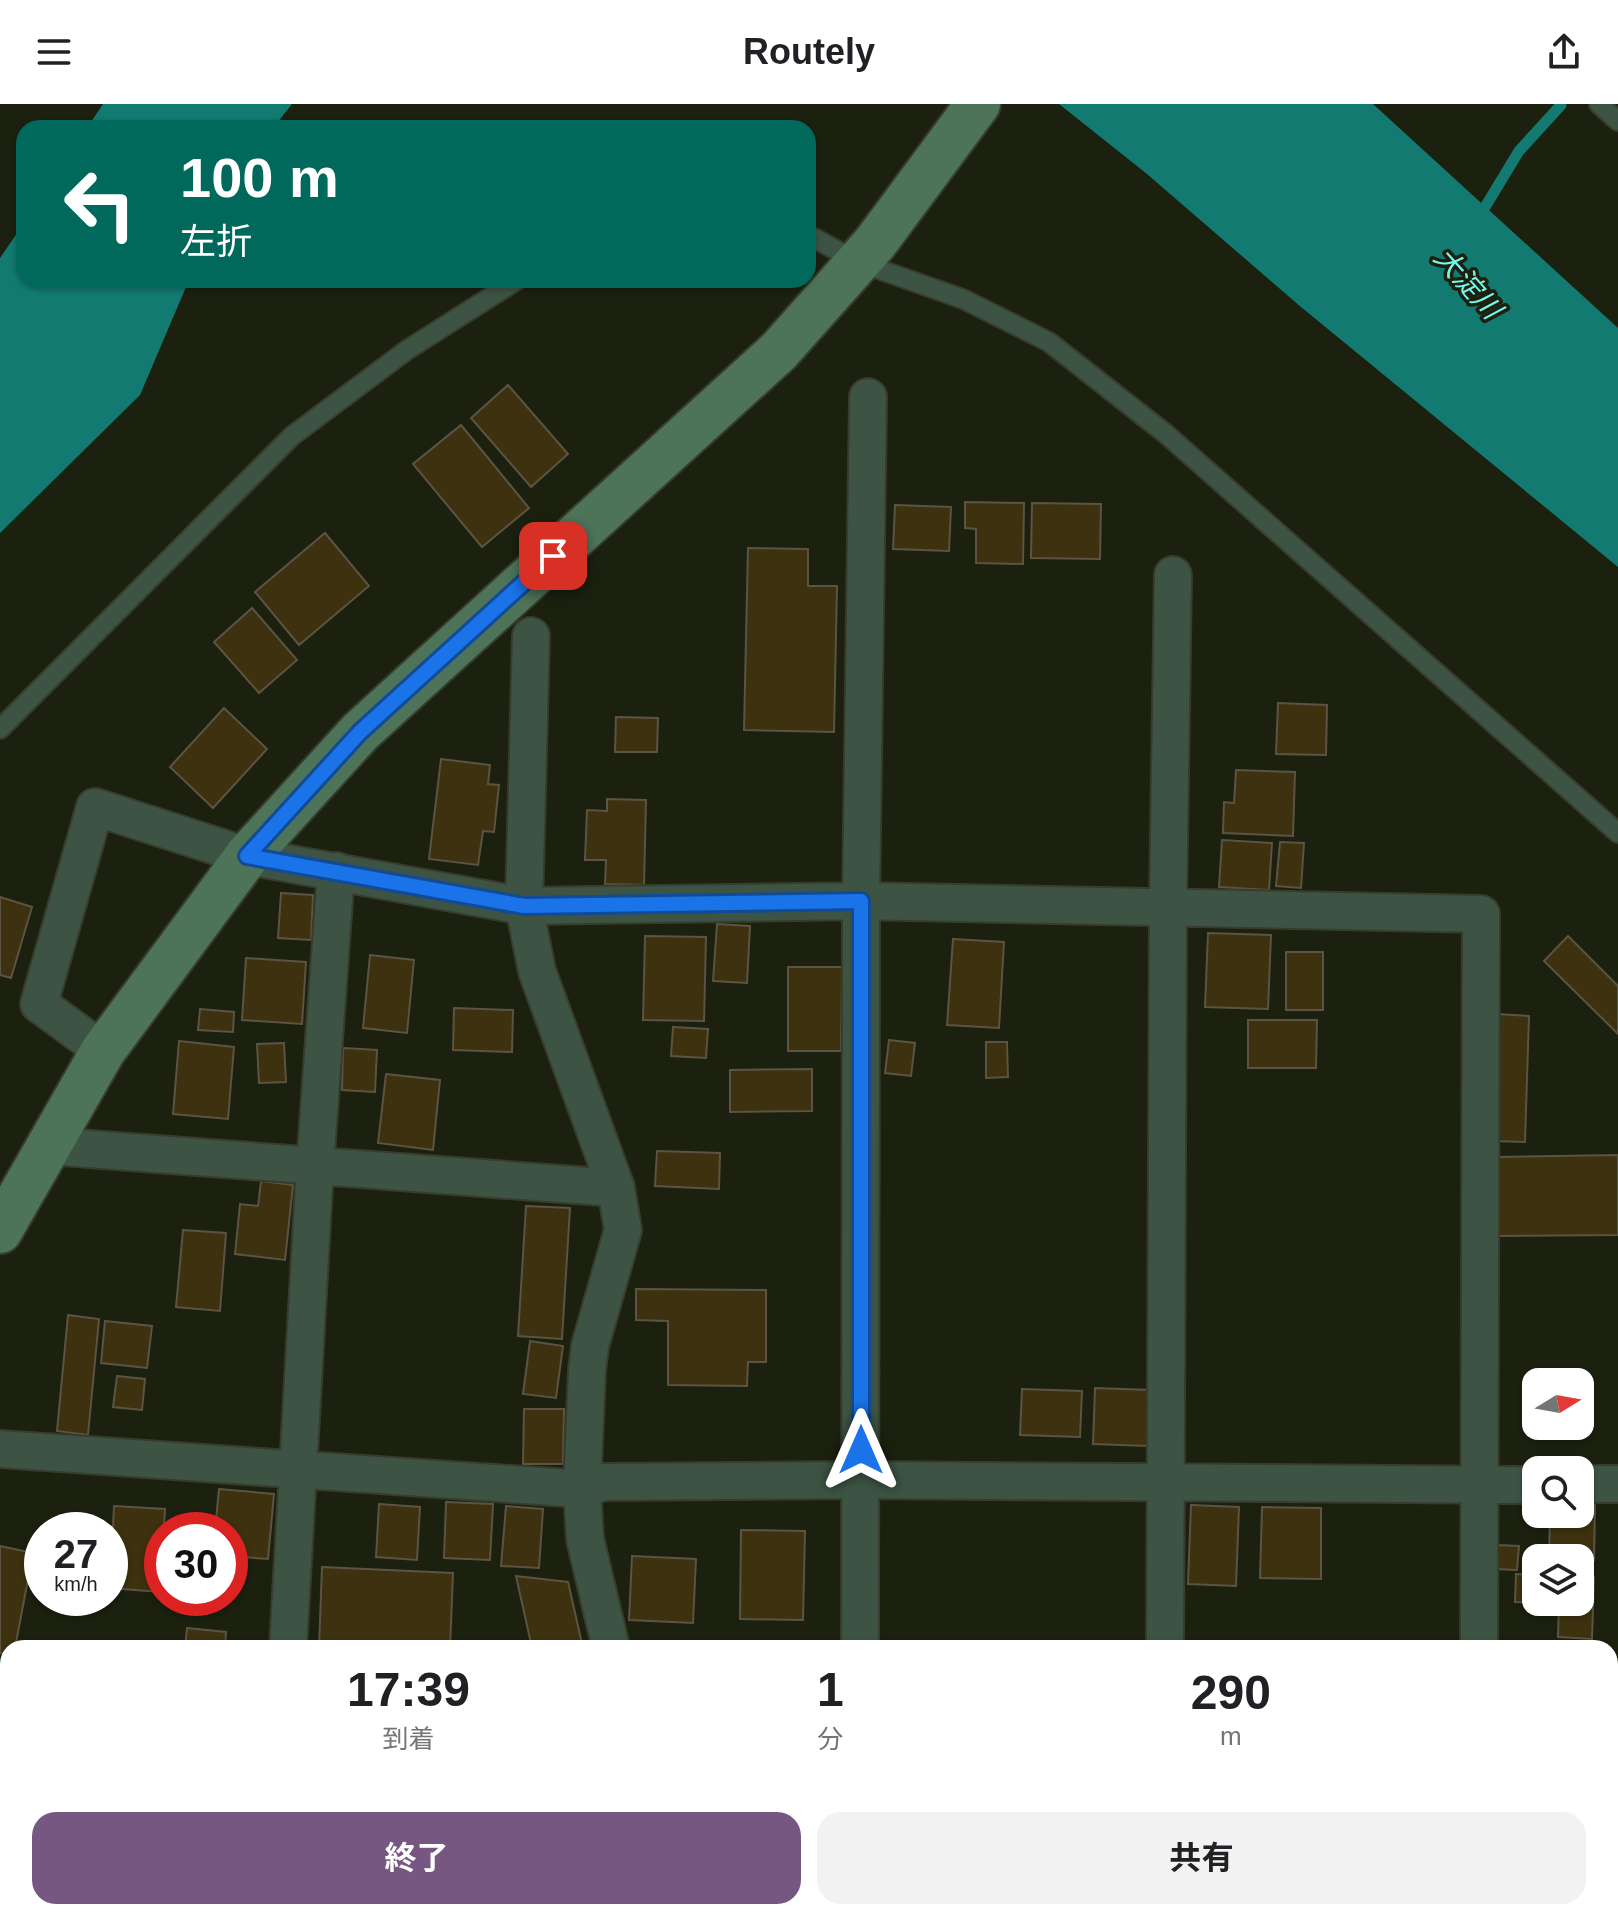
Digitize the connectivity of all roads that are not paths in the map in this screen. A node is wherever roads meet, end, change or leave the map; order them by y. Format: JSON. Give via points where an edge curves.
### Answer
{"nodes":[{"id":1,"x":978,"y":104,"type":"edge"},
{"id":2,"x":1599,"y":104,"type":"edge"},
{"id":3,"x":1618,"y":121,"type":"edge"},
{"id":4,"x":816,"y":239,"type":"edge"},
{"id":5,"x":866,"y":253,"type":"junction"},
{"id":6,"x":504,"y":288,"type":"edge"},
{"id":7,"x":868,"y":397,"type":"dead end"},
{"id":8,"x":1173,"y":575,"type":"dead end"},
{"id":9,"x":531,"y":636,"type":"dead end"},
{"id":10,"x":0,"y":729,"type":"edge"},
{"id":11,"x":1618,"y":833,"type":"edge"},
{"id":12,"x":247,"y":856,"type":"junction"},
{"id":13,"x":336,"y":871,"type":"junction"},
{"id":14,"x":861,"y":901,"type":"junction"},
{"id":15,"x":524,"y":906,"type":"junction"},
{"id":16,"x":1168,"y":906,"type":"junction"},
{"id":17,"x":103,"y":1051,"type":"junction"},
{"id":18,"x":49,"y":1146,"type":"junction"},
{"id":19,"x":315,"y":1167,"type":"junction"},
{"id":20,"x":616,"y":1188,"type":"junction"},
{"id":21,"x":0,"y":1231,"type":"edge"},
{"id":22,"x":0,"y":1449,"type":"edge"},
{"id":23,"x":298,"y":1470,"type":"junction"},
{"id":24,"x":861,"y":1480,"type":"junction"},
{"id":25,"x":1165,"y":1484,"type":"junction"},
{"id":26,"x":1594,"y":1484,"type":"edge"},
{"id":27,"x":1618,"y":1484,"type":"edge"},
{"id":28,"x":1478,"y":1485,"type":"junction"},
{"id":29,"x":1522,"y":1485,"type":"edge"},
{"id":30,"x":582,"y":1489,"type":"junction"},
{"id":31,"x":288,"y":1640,"type":"edge"},
{"id":32,"x":609,"y":1640,"type":"edge"},
{"id":33,"x":860,"y":1640,"type":"edge"},
{"id":34,"x":1165,"y":1640,"type":"edge"},
{"id":35,"x":1479,"y":1640,"type":"edge"}],
"edges":[{"from":1,"to":5,"type":"street"},
{"from":2,"to":3,"type":"lane"},
{"from":4,"to":5,"type":"lane"},
{"from":5,"to":11,"type":"lane","via":[[1049,342],[1166,434]]},
{"from":5,"to":12,"type":"street","via":[[779,351],[360,732]]},
{"from":6,"to":10,"type":"lane","via":[[407,350],[292,436]]},
{"from":7,"to":14,"type":"street"},
{"from":8,"to":16,"type":"street"},
{"from":9,"to":15,"type":"street"},
{"from":12,"to":13,"type":"street"},
{"from":12,"to":17,"type":"street"},
{"from":12,"to":17,"type":"street","via":[[95,807],[39,1004]]},
{"from":13,"to":15,"type":"street"},
{"from":13,"to":19,"type":"street"},
{"from":14,"to":15,"type":"street"},
{"from":14,"to":16,"type":"street"},
{"from":14,"to":24,"type":"street"},
{"from":15,"to":20,"type":"street","via":[[537,971]]},
{"from":16,"to":25,"type":"street"},
{"from":16,"to":28,"type":"street","via":[[1481,914]]},
{"from":17,"to":18,"type":"street"},
{"from":18,"to":19,"type":"street"},
{"from":18,"to":21,"type":"street"},
{"from":19,"to":20,"type":"street"},
{"from":19,"to":23,"type":"street"},
{"from":20,"to":30,"type":"street","via":[[623,1230],[588,1358]]},
{"from":22,"to":23,"type":"street"},
{"from":23,"to":30,"type":"street"},
{"from":23,"to":31,"type":"street"},
{"from":24,"to":25,"type":"street"},
{"from":24,"to":30,"type":"street","via":[[604,1482]]},
{"from":24,"to":33,"type":"street"},
{"from":25,"to":28,"type":"street"},
{"from":25,"to":34,"type":"street"},
{"from":26,"to":27,"type":"street"},
{"from":28,"to":29,"type":"street"},
{"from":28,"to":35,"type":"street"},
{"from":30,"to":32,"type":"street","via":[[585,1539]]}]}
